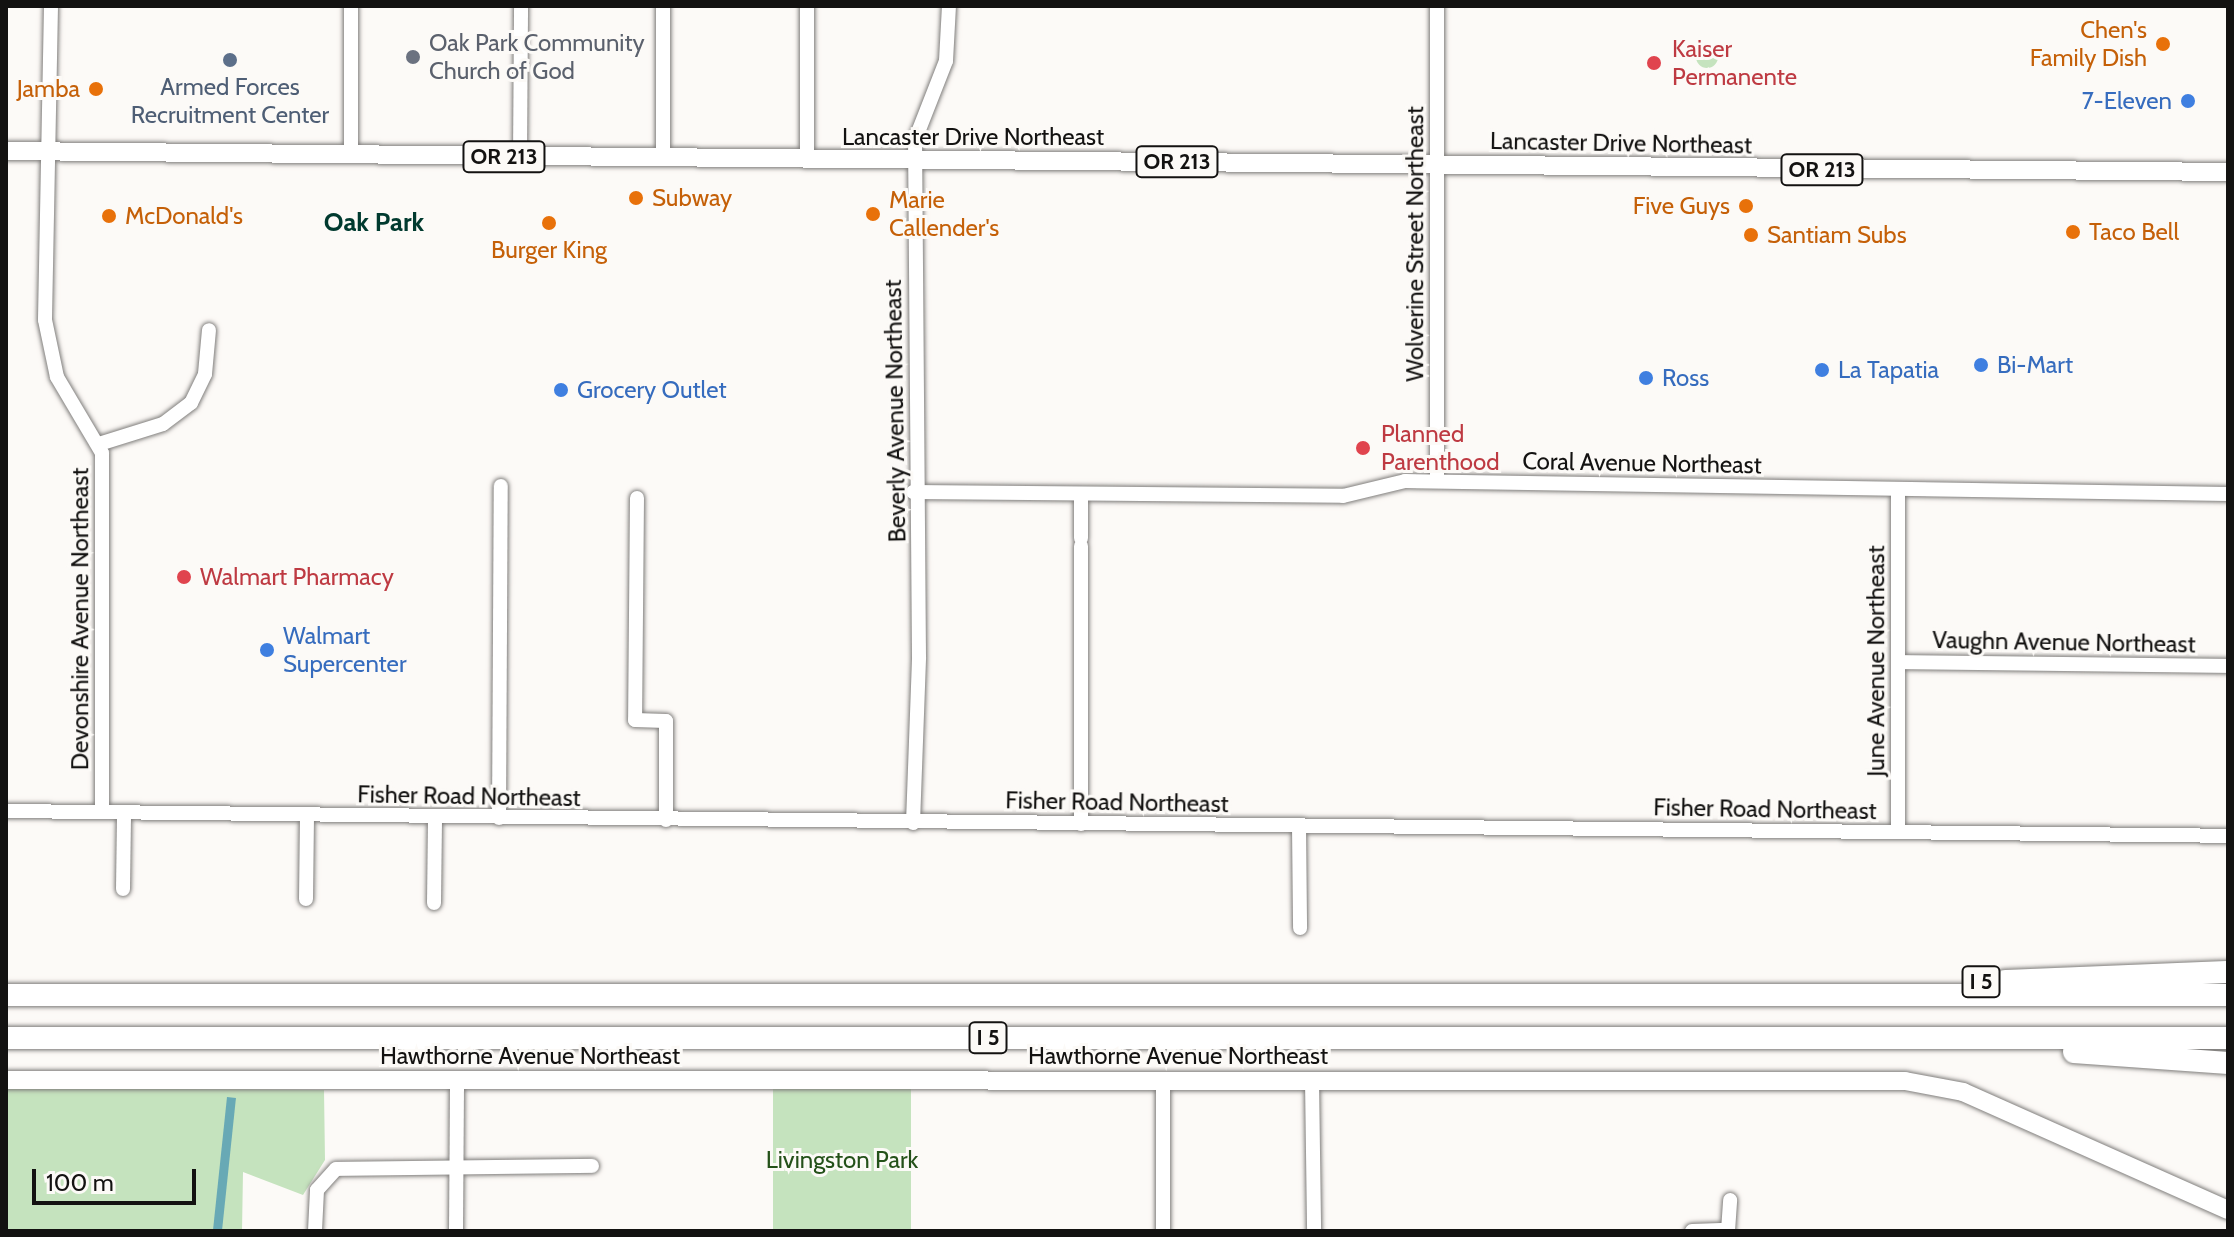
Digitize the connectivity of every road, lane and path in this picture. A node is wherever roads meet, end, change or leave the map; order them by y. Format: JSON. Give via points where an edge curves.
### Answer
{"nodes":[{"id":1,"x":51,"y":6,"type":"edge"},
{"id":2,"x":351,"y":6,"type":"edge"},
{"id":3,"x":521,"y":6,"type":"edge"},
{"id":4,"x":663,"y":6,"type":"edge"},
{"id":5,"x":807,"y":6,"type":"edge"},
{"id":6,"x":949,"y":6,"type":"edge"},
{"id":7,"x":1437,"y":6,"type":"edge"},
{"id":8,"x":6,"y":151,"type":"edge"},
{"id":9,"x":48,"y":152,"type":"junction"},
{"id":10,"x":351,"y":155,"type":"junction"},
{"id":11,"x":520,"y":157,"type":"junction"},
{"id":12,"x":663,"y":158,"type":"junction"},
{"id":13,"x":807,"y":160,"type":"junction"},
{"id":14,"x":915,"y":160,"type":"junction"},
{"id":15,"x":1437,"y":165,"type":"junction"},
{"id":16,"x":2228,"y":172,"type":"edge"},
{"id":17,"x":209,"y":330,"type":"dead end"},
{"id":18,"x":99,"y":444,"type":"junction"},
{"id":19,"x":1437,"y":481,"type":"junction"},
{"id":20,"x":501,"y":486,"type":"dead end"},
{"id":21,"x":1898,"y":490,"type":"junction"},
{"id":22,"x":913,"y":492,"type":"junction"},
{"id":23,"x":1081,"y":494,"type":"junction"},
{"id":24,"x":2228,"y":494,"type":"edge"},
{"id":25,"x":637,"y":498,"type":"dead end"},
{"id":26,"x":1899,"y":662,"type":"junction"},
{"id":27,"x":2228,"y":666,"type":"edge"},
{"id":28,"x":6,"y":811,"type":"edge"},
{"id":29,"x":102,"y":812,"type":"junction"},
{"id":30,"x":124,"y":813,"type":"junction"},
{"id":31,"x":307,"y":816,"type":"junction"},
{"id":32,"x":435,"y":818,"type":"junction"},
{"id":33,"x":499,"y":818,"type":"junction"},
{"id":34,"x":666,"y":820,"type":"junction"},
{"id":35,"x":913,"y":823,"type":"junction"},
{"id":36,"x":1081,"y":824,"type":"junction"},
{"id":37,"x":1299,"y":826,"type":"junction"},
{"id":38,"x":1898,"y":832,"type":"junction"},
{"id":39,"x":2228,"y":836,"type":"edge"},
{"id":40,"x":123,"y":889,"type":"dead end"},
{"id":41,"x":306,"y":899,"type":"dead end"},
{"id":42,"x":434,"y":903,"type":"dead end"},
{"id":43,"x":1300,"y":928,"type":"dead end"},
{"id":44,"x":2228,"y":972,"type":"edge"},
{"id":45,"x":2190,"y":984,"type":"junction"},
{"id":46,"x":6,"y":995,"type":"edge"},
{"id":47,"x":2228,"y":995,"type":"edge"},
{"id":48,"x":6,"y":1038,"type":"edge"},
{"id":49,"x":2228,"y":1038,"type":"edge"},
{"id":50,"x":2190,"y":1050,"type":"junction"},
{"id":51,"x":2228,"y":1063,"type":"edge"},
{"id":52,"x":6,"y":1080,"type":"edge"},
{"id":53,"x":457,"y":1080,"type":"junction"},
{"id":54,"x":1163,"y":1080,"type":"junction"},
{"id":55,"x":1312,"y":1080,"type":"junction"},
{"id":56,"x":457,"y":1166,"type":"junction"},
{"id":57,"x":592,"y":1166,"type":"dead end"},
{"id":58,"x":1730,"y":1200,"type":"dead end"},
{"id":59,"x":2228,"y":1210,"type":"edge"},
{"id":60,"x":315,"y":1231,"type":"edge"},
{"id":61,"x":456,"y":1231,"type":"edge"},
{"id":62,"x":1163,"y":1231,"type":"edge"},
{"id":63,"x":1313,"y":1231,"type":"edge"},
{"id":64,"x":1692,"y":1231,"type":"edge"},
{"id":65,"x":1728,"y":1231,"type":"edge"}],
"edges":[{"from":1,"to":9,"type":"street","name":"Devonshire Avenue Northeast"},
{"from":2,"to":10,"type":"street"},
{"from":3,"to":11,"type":"street"},
{"from":4,"to":12,"type":"street"},
{"from":5,"to":13,"type":"street"},
{"from":6,"to":14,"type":"street","name":"Beverly Avenue Northeast","via":[[946,61],[919,115]]},
{"from":7,"to":15,"type":"street","name":"Wolverine Street Northeast"},
{"from":8,"to":9,"type":"main road","name":"Lancaster Drive Northeast","number":"OR 213"},
{"from":9,"to":10,"type":"main road","name":"Lancaster Drive Northeast","number":"OR 213"},
{"from":9,"to":18,"type":"street","name":"Devonshire Avenue Northeast","via":[[48,349]]},
{"from":10,"to":11,"type":"main road","name":"Lancaster Drive Northeast","number":"OR 213"},
{"from":11,"to":12,"type":"main road","name":"Lancaster Drive Northeast","number":"OR 213"},
{"from":12,"to":13,"type":"main road","name":"Lancaster Drive Northeast","number":"OR 213"},
{"from":13,"to":14,"type":"main road","name":"Lancaster Drive Northeast","number":"OR 213"},
{"from":14,"to":15,"type":"main road","name":"Lancaster Drive Northeast","number":"OR 213"},
{"from":14,"to":22,"type":"street","name":"Beverly Avenue Northeast"},
{"from":15,"to":16,"type":"main road","name":"Lancaster Drive Northeast","number":"OR 213"},
{"from":15,"to":19,"type":"street","name":"Wolverine Street Northeast"},
{"from":17,"to":18,"type":"street","via":[[205,374],[191,403],[163,424]]},
{"from":18,"to":29,"type":"street","name":"Devonshire Avenue Northeast"},
{"from":19,"to":21,"type":"street","name":"Coral Avenue Northeast"},
{"from":19,"to":23,"type":"street","name":"Coral Avenue Northeast","via":[[1399,481],[1343,496]]},
{"from":20,"to":33,"type":"street"},
{"from":21,"to":24,"type":"street","name":"Coral Avenue Northeast"},
{"from":21,"to":26,"type":"street","name":"June Avenue Northeast"},
{"from":22,"to":23,"type":"street","name":"Coral Avenue Northeast"},
{"from":22,"to":35,"type":"street","name":"Beverly Avenue Northeast","via":[[919,686]]},
{"from":23,"to":36,"type":"street"},
{"from":25,"to":34,"type":"street","via":[[635,720],[666,721]]},
{"from":26,"to":27,"type":"street","name":"Vaughn Avenue Northeast"},
{"from":26,"to":38,"type":"street","name":"June Avenue Northeast"},
{"from":28,"to":29,"type":"street","name":"Fisher Road Northeast"},
{"from":29,"to":30,"type":"street","name":"Fisher Road Northeast"},
{"from":30,"to":31,"type":"street","name":"Fisher Road Northeast"},
{"from":30,"to":40,"type":"street"},
{"from":31,"to":32,"type":"street","name":"Fisher Road Northeast"},
{"from":31,"to":41,"type":"street"},
{"from":32,"to":33,"type":"street","name":"Fisher Road Northeast"},
{"from":32,"to":42,"type":"street"},
{"from":33,"to":34,"type":"street","name":"Fisher Road Northeast"},
{"from":34,"to":35,"type":"street","name":"Fisher Road Northeast"},
{"from":35,"to":36,"type":"street","name":"Fisher Road Northeast"},
{"from":36,"to":37,"type":"street","name":"Fisher Road Northeast"},
{"from":37,"to":38,"type":"street","name":"Fisher Road Northeast"},
{"from":37,"to":43,"type":"street"},
{"from":38,"to":39,"type":"street","name":"Fisher Road Northeast"},
{"from":44,"to":45,"type":"highway","number":"I 5"},
{"from":45,"to":46,"type":"highway","number":"I 5","via":[[1772,995]]},
{"from":45,"to":47,"type":"highway","number":"I 5"},
{"from":48,"to":50,"type":"highway","number":"I 5","via":[[1969,1038]]},
{"from":49,"to":50,"type":"highway"},
{"from":50,"to":51,"type":"highway"},
{"from":52,"to":53,"type":"main road","name":"Hawthorne Avenue Northeast"},
{"from":53,"to":54,"type":"main road","name":"Hawthorne Avenue Northeast"},
{"from":53,"to":56,"type":"street"},
{"from":54,"to":55,"type":"main road","name":"Hawthorne Avenue Northeast"},
{"from":54,"to":62,"type":"street"},
{"from":55,"to":59,"type":"main road","name":"Hawthorne Avenue Northeast","via":[[1917,1082],[1963,1092]]},
{"from":55,"to":63,"type":"street"},
{"from":56,"to":57,"type":"street"},
{"from":56,"to":60,"type":"street","via":[[349,1166],[325,1176]]},
{"from":56,"to":61,"type":"street"},
{"from":58,"to":65,"type":"street"},
{"from":64,"to":65,"type":"street"}]}
